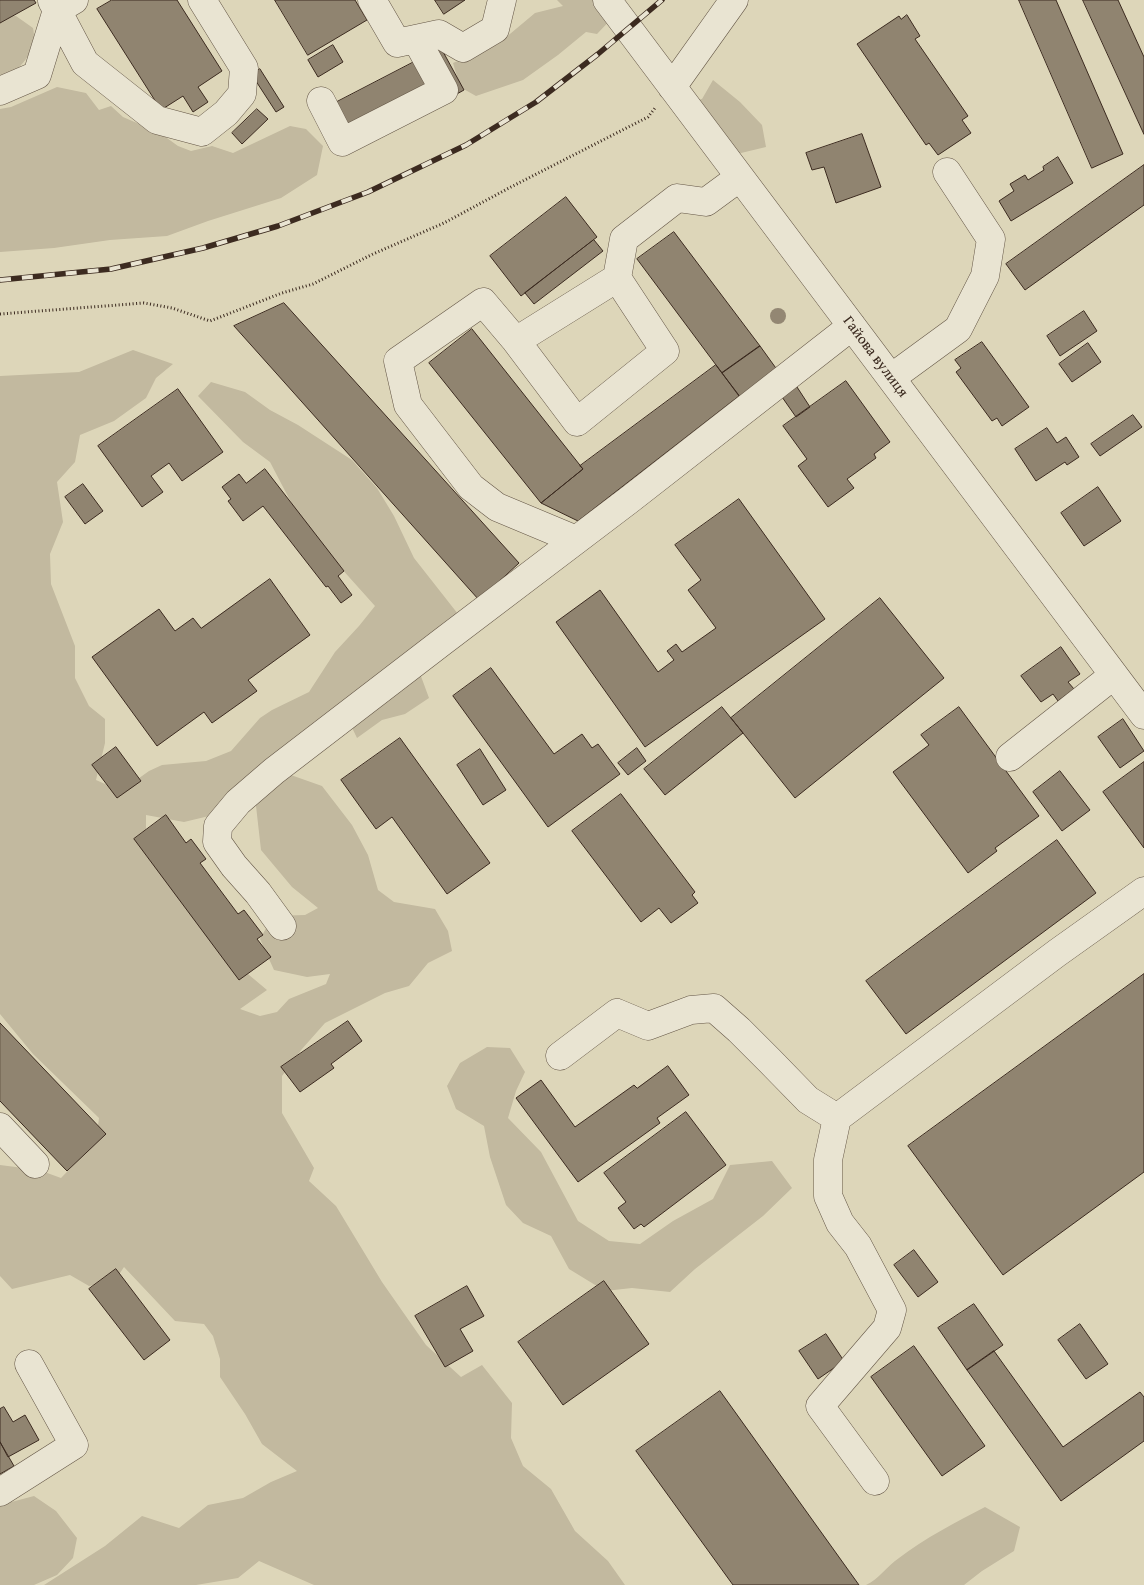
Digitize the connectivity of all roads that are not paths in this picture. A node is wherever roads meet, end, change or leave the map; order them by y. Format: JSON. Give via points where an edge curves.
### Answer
{"nodes":[{"id":1,"x":202,"y":0,"type":"edge"},
{"id":2,"x":372,"y":0,"type":"edge"},
{"id":3,"x":502,"y":0,"type":"edge"},
{"id":4,"x":607,"y":0,"type":"edge"},
{"id":5,"x":734,"y":0,"type":"edge"},
{"id":6,"x":61,"y":3,"type":"edge"},
{"id":7,"x":416,"y":39,"type":"junction"},
{"id":8,"x":672,"y":87,"type":"junction"},
{"id":9,"x":0,"y":91,"type":"edge"},
{"id":10,"x":321,"y":101,"type":"dead end"},
{"id":11,"x":947,"y":172,"type":"dead end"},
{"id":12,"x":740,"y":177,"type":"junction"},
{"id":13,"x":617,"y":278,"type":"junction"},
{"id":14,"x":852,"y":326,"type":"junction"},
{"id":15,"x":516,"y":341,"type":"junction"},
{"id":16,"x":891,"y":378,"type":"junction"},
{"id":17,"x":576,"y":540,"type":"junction"},
{"id":18,"x":1114,"y":675,"type":"junction"},
{"id":19,"x":1144,"y":715,"type":"edge"},
{"id":20,"x":1010,"y":756,"type":"dead end"},
{"id":21,"x":1144,"y":891,"type":"edge"},
{"id":22,"x":282,"y":926,"type":"dead end"},
{"id":23,"x":560,"y":1056,"type":"dead end"},
{"id":24,"x":837,"y":1118,"type":"junction"},
{"id":25,"x":0,"y":1127,"type":"edge"},
{"id":26,"x":35,"y":1164,"type":"dead end"},
{"id":27,"x":30,"y":1364,"type":"dead end"},
{"id":28,"x":876,"y":1481,"type":"dead end"},
{"id":29,"x":0,"y":1492,"type":"edge"}],
"edges":[{"from":1,"to":6,"type":"street","via":[[244,68],[242,94],[202,132],[156,120],[85,64]]},
{"from":2,"to":7,"type":"street","via":[[397,43]]},
{"from":3,"to":7,"type":"street","via":[[495,29],[463,48],[439,34]]},
{"from":4,"to":8,"type":"street","name":"Гайова вулиця"},
{"from":5,"to":8,"type":"street"},
{"from":6,"to":9,"type":"street","via":[[37,75]]},
{"from":7,"to":10,"type":"street","via":[[444,90],[342,142]]},
{"from":8,"to":12,"type":"street","name":"Гайова вулиця"},
{"from":11,"to":16,"type":"street","via":[[991,239],[985,276],[958,329]]},
{"from":12,"to":13,"type":"street","via":[[706,202],[678,198],[624,239]]},
{"from":12,"to":14,"type":"street","name":"Гайова вулиця"},
{"from":13,"to":15,"type":"street"},
{"from":13,"to":15,"type":"street","via":[[665,351],[577,422]]},
{"from":14,"to":16,"type":"street","name":"Гайова вулиця"},
{"from":14,"to":17,"type":"street"},
{"from":15,"to":17,"type":"street","via":[[483,302],[398,362],[408,405],[471,487],[497,507]]},
{"from":16,"to":18,"type":"street","name":"Гайова вулиця"},
{"from":17,"to":22,"type":"street","via":[[274,771],[238,802],[218,826],[217,842]]},
{"from":18,"to":19,"type":"street","name":"Гайова вулиця"},
{"from":18,"to":20,"type":"street"},
{"from":21,"to":24,"type":"street"},
{"from":23,"to":24,"type":"street","via":[[618,1013],[648,1026],[691,1010],[714,1008],[808,1100]]},
{"from":24,"to":28,"type":"street","via":[[828,1160],[828,1196],[840,1223],[858,1246],[892,1310],[887,1328],[820,1406]]},
{"from":25,"to":26,"type":"street"},
{"from":27,"to":29,"type":"street","via":[[74,1445]]}]}
